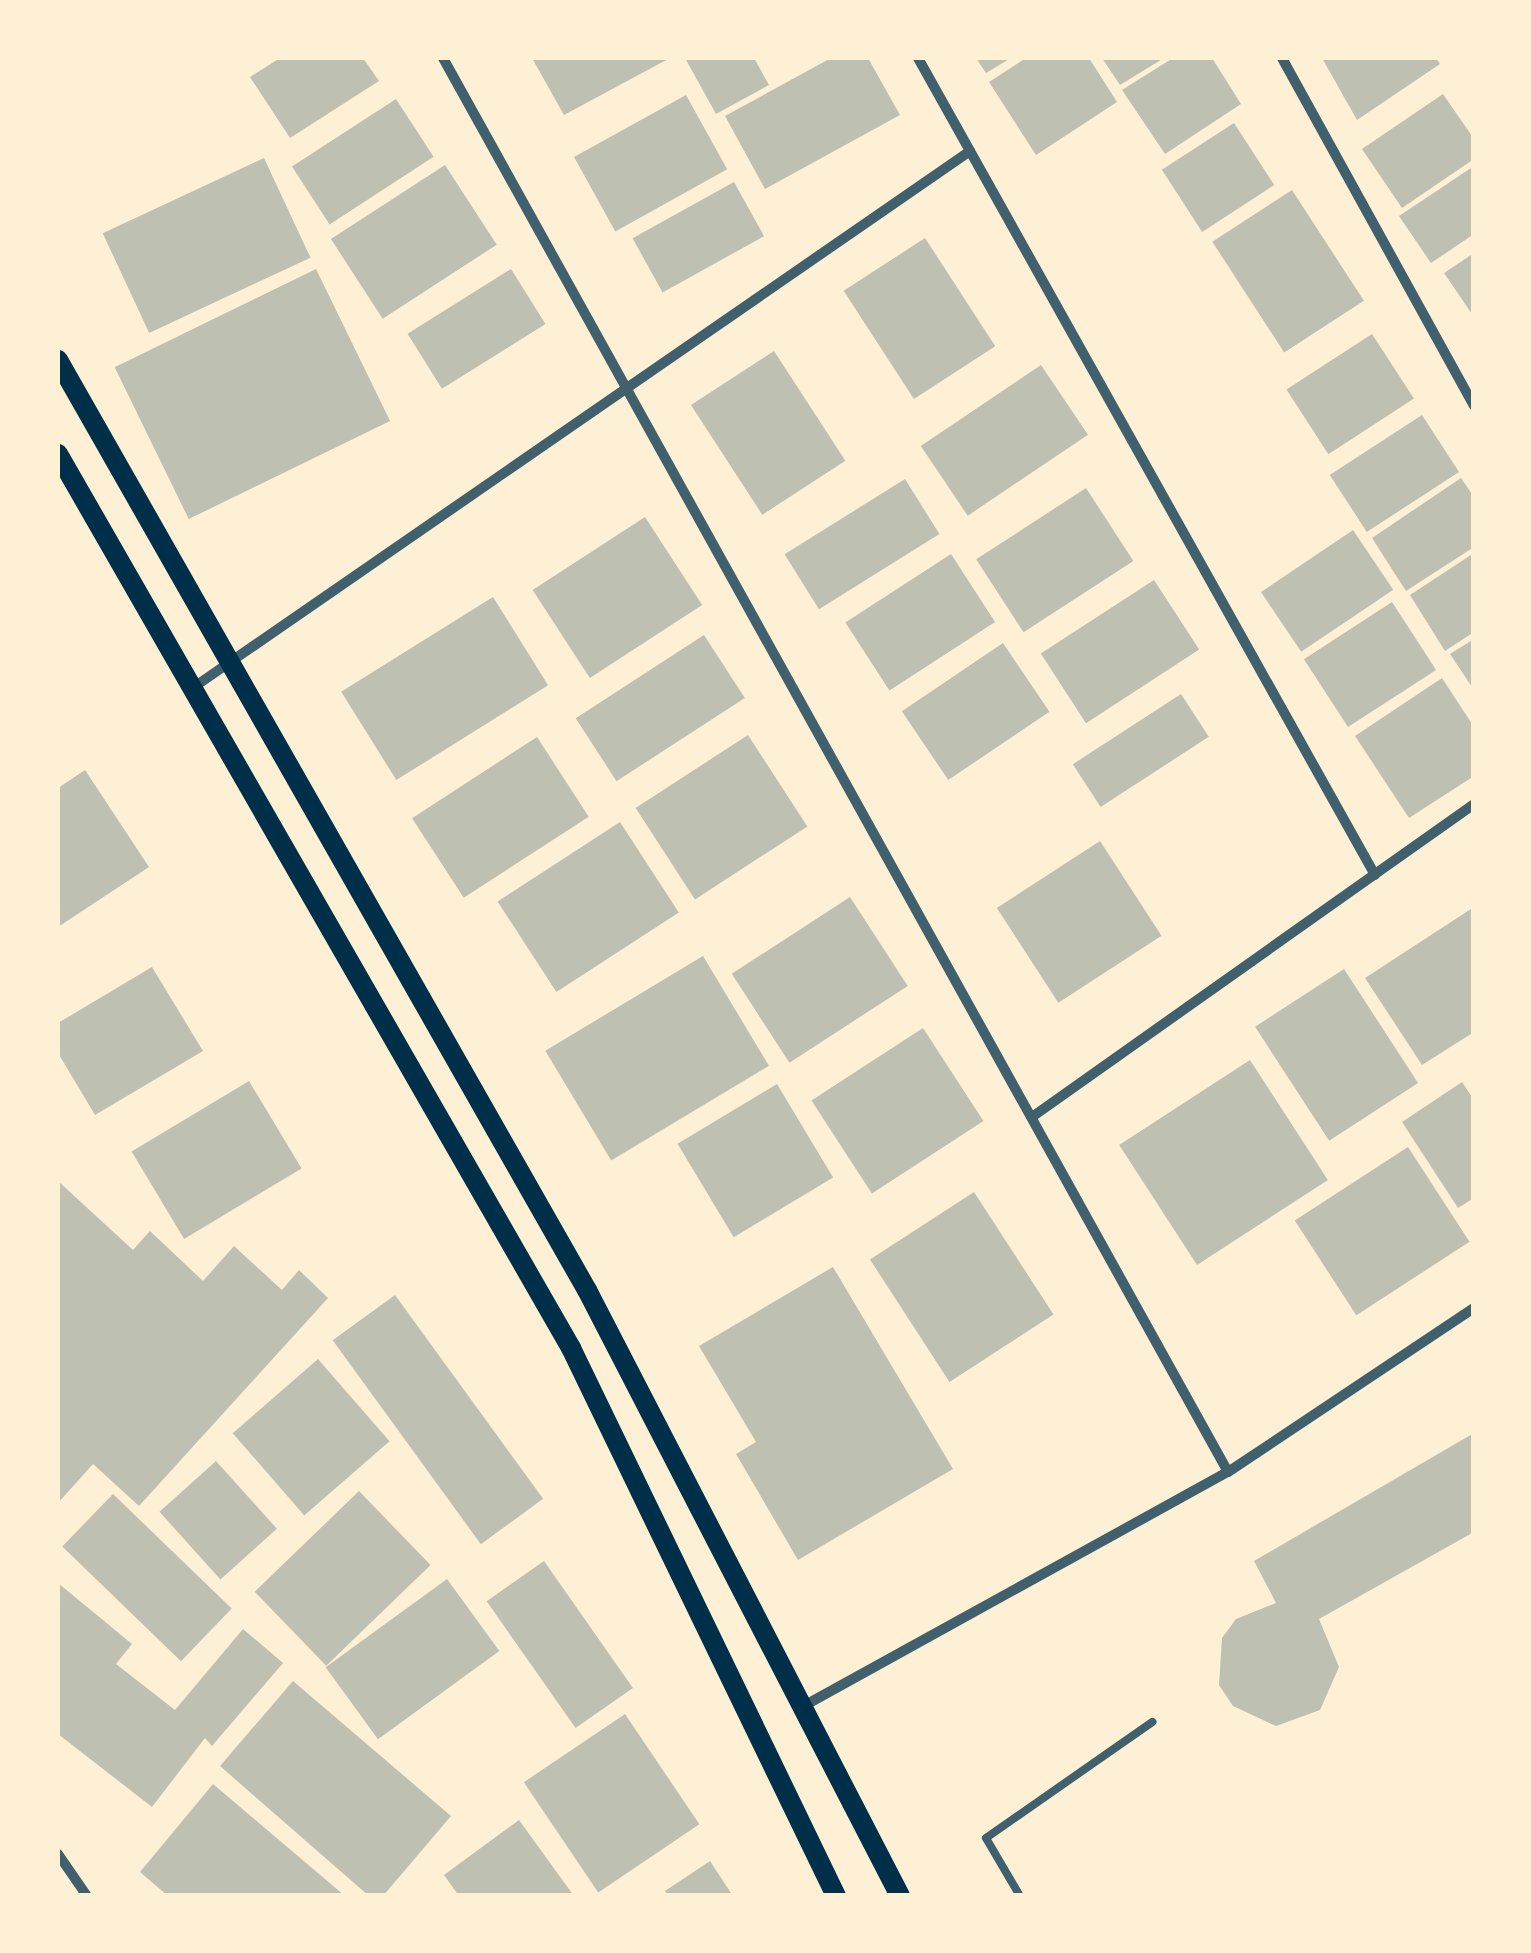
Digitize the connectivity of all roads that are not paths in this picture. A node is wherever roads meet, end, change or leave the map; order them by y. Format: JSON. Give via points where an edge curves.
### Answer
{"nodes":[{"id":1,"x":443,"y":58,"type":"edge"},
{"id":2,"x":918,"y":58,"type":"edge"},
{"id":3,"x":1282,"y":58,"type":"edge"},
{"id":4,"x":970,"y":151,"type":"junction"},
{"id":5,"x":58,"y":360,"type":"edge"},
{"id":6,"x":626,"y":388,"type":"junction"},
{"id":7,"x":1474,"y":406,"type":"edge"},
{"id":8,"x":58,"y":454,"type":"edge"},
{"id":9,"x":231,"y":662,"type":"junction"},
{"id":10,"x":194,"y":687,"type":"junction"},
{"id":11,"x":1474,"y":804,"type":"edge"},
{"id":12,"x":1375,"y":875,"type":"junction"},
{"id":13,"x":1032,"y":1117,"type":"junction"},
{"id":14,"x":1474,"y":1308,"type":"edge"},
{"id":15,"x":1228,"y":1472,"type":"junction"},
{"id":16,"x":797,"y":1710,"type":"junction"},
{"id":17,"x":1152,"y":1722,"type":"dead end"},
{"id":18,"x":58,"y":1854,"type":"edge"},
{"id":19,"x":87,"y":1896,"type":"edge"},
{"id":20,"x":836,"y":1896,"type":"edge"},
{"id":21,"x":900,"y":1896,"type":"edge"},
{"id":22,"x":1020,"y":1896,"type":"edge"}],
"edges":[{"from":1,"to":6,"type":"street"},
{"from":2,"to":4,"type":"street"},
{"from":3,"to":7,"type":"street"},
{"from":4,"to":6,"type":"street"},
{"from":4,"to":12,"type":"street"},
{"from":5,"to":9,"type":"main road"},
{"from":6,"to":9,"type":"street"},
{"from":6,"to":13,"type":"street"},
{"from":8,"to":10,"type":"main road"},
{"from":9,"to":10,"type":"street"},
{"from":9,"to":16,"type":"main road","via":[[588,1290]]},
{"from":10,"to":20,"type":"main road","via":[[571,1348]]},
{"from":11,"to":12,"type":"street"},
{"from":12,"to":13,"type":"street"},
{"from":13,"to":15,"type":"street"},
{"from":14,"to":15,"type":"street"},
{"from":15,"to":16,"type":"street"},
{"from":16,"to":21,"type":"main road"},
{"from":17,"to":22,"type":"lane","via":[[986,1838]]},
{"from":18,"to":19,"type":"street"}]}
